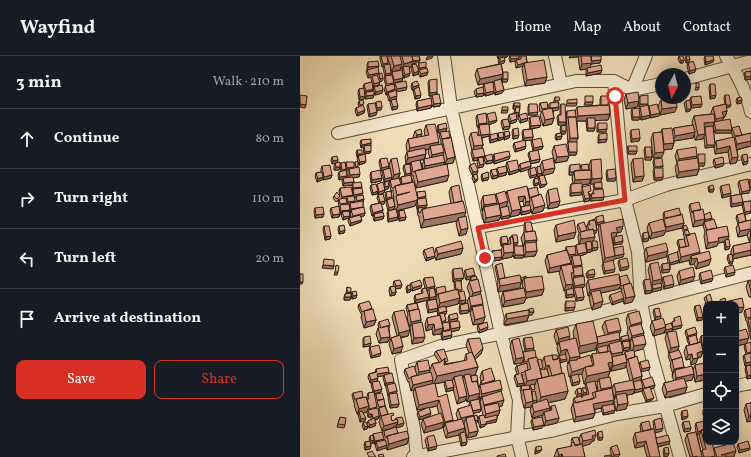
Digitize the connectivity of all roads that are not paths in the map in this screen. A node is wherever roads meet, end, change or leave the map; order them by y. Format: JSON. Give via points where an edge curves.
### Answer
{"nodes":[{"id":1,"x":444,"y":56,"type":"edge"},
{"id":2,"x":555,"y":56,"type":"edge"},
{"id":3,"x":646,"y":56,"type":"edge"},
{"id":4,"x":726,"y":56,"type":"edge"},
{"id":5,"x":751,"y":61,"type":"edge"},
{"id":6,"x":733,"y":67,"type":"junction"},
{"id":7,"x":691,"y":78,"type":"edge"},
{"id":8,"x":614,"y":81,"type":"junction"},
{"id":9,"x":561,"y":84,"type":"junction"},
{"id":10,"x":655,"y":85,"type":"edge"},
{"id":11,"x":632,"y":90,"type":"junction"},
{"id":12,"x":451,"y":107,"type":"junction"},
{"id":13,"x":751,"y":112,"type":"edge"},
{"id":14,"x":338,"y":133,"type":"dead end"},
{"id":15,"x":751,"y":164,"type":"edge"},
{"id":16,"x":625,"y":200,"type":"junction"},
{"id":17,"x":478,"y":228,"type":"junction"},
{"id":18,"x":751,"y":273,"type":"edge"},
{"id":19,"x":640,"y":302,"type":"junction"},
{"id":20,"x":502,"y":334,"type":"junction"},
{"id":21,"x":751,"y":383,"type":"edge"},
{"id":22,"x":739,"y":385,"type":"edge"},
{"id":23,"x":703,"y":395,"type":"edge"},
{"id":24,"x":665,"y":406,"type":"junction"},
{"id":25,"x":517,"y":436,"type":"junction"},
{"id":26,"x":415,"y":457,"type":"edge"},
{"id":27,"x":522,"y":457,"type":"edge"},
{"id":28,"x":680,"y":457,"type":"edge"}],
"edges":[{"from":1,"to":12,"type":"street"},
{"from":2,"to":9,"type":"street"},
{"from":3,"to":11,"type":"street"},
{"from":4,"to":6,"type":"street"},
{"from":5,"to":6,"type":"street"},
{"from":6,"to":7,"type":"street"},
{"from":6,"to":13,"type":"street"},
{"from":8,"to":9,"type":"street","via":[[576,81]]},
{"from":8,"to":11,"type":"street"},
{"from":8,"to":16,"type":"street"},
{"from":9,"to":12,"type":"street"},
{"from":10,"to":11,"type":"street"},
{"from":12,"to":14,"type":"street"},
{"from":12,"to":17,"type":"street"},
{"from":15,"to":16,"type":"street","via":[[666,185]]},
{"from":16,"to":17,"type":"street"},
{"from":16,"to":19,"type":"street","via":[[638,252]]},
{"from":17,"to":20,"type":"street"},
{"from":18,"to":19,"type":"street"},
{"from":19,"to":20,"type":"street"},
{"from":19,"to":24,"type":"street"},
{"from":20,"to":25,"type":"street","via":[[519,400]]},
{"from":20,"to":26,"type":"street","via":[[442,346],[401,360],[414,429]]},
{"from":21,"to":22,"type":"street"},
{"from":23,"to":24,"type":"street"},
{"from":24,"to":25,"type":"street"},
{"from":24,"to":28,"type":"street"},
{"from":25,"to":26,"type":"street"},
{"from":25,"to":27,"type":"street"}]}
